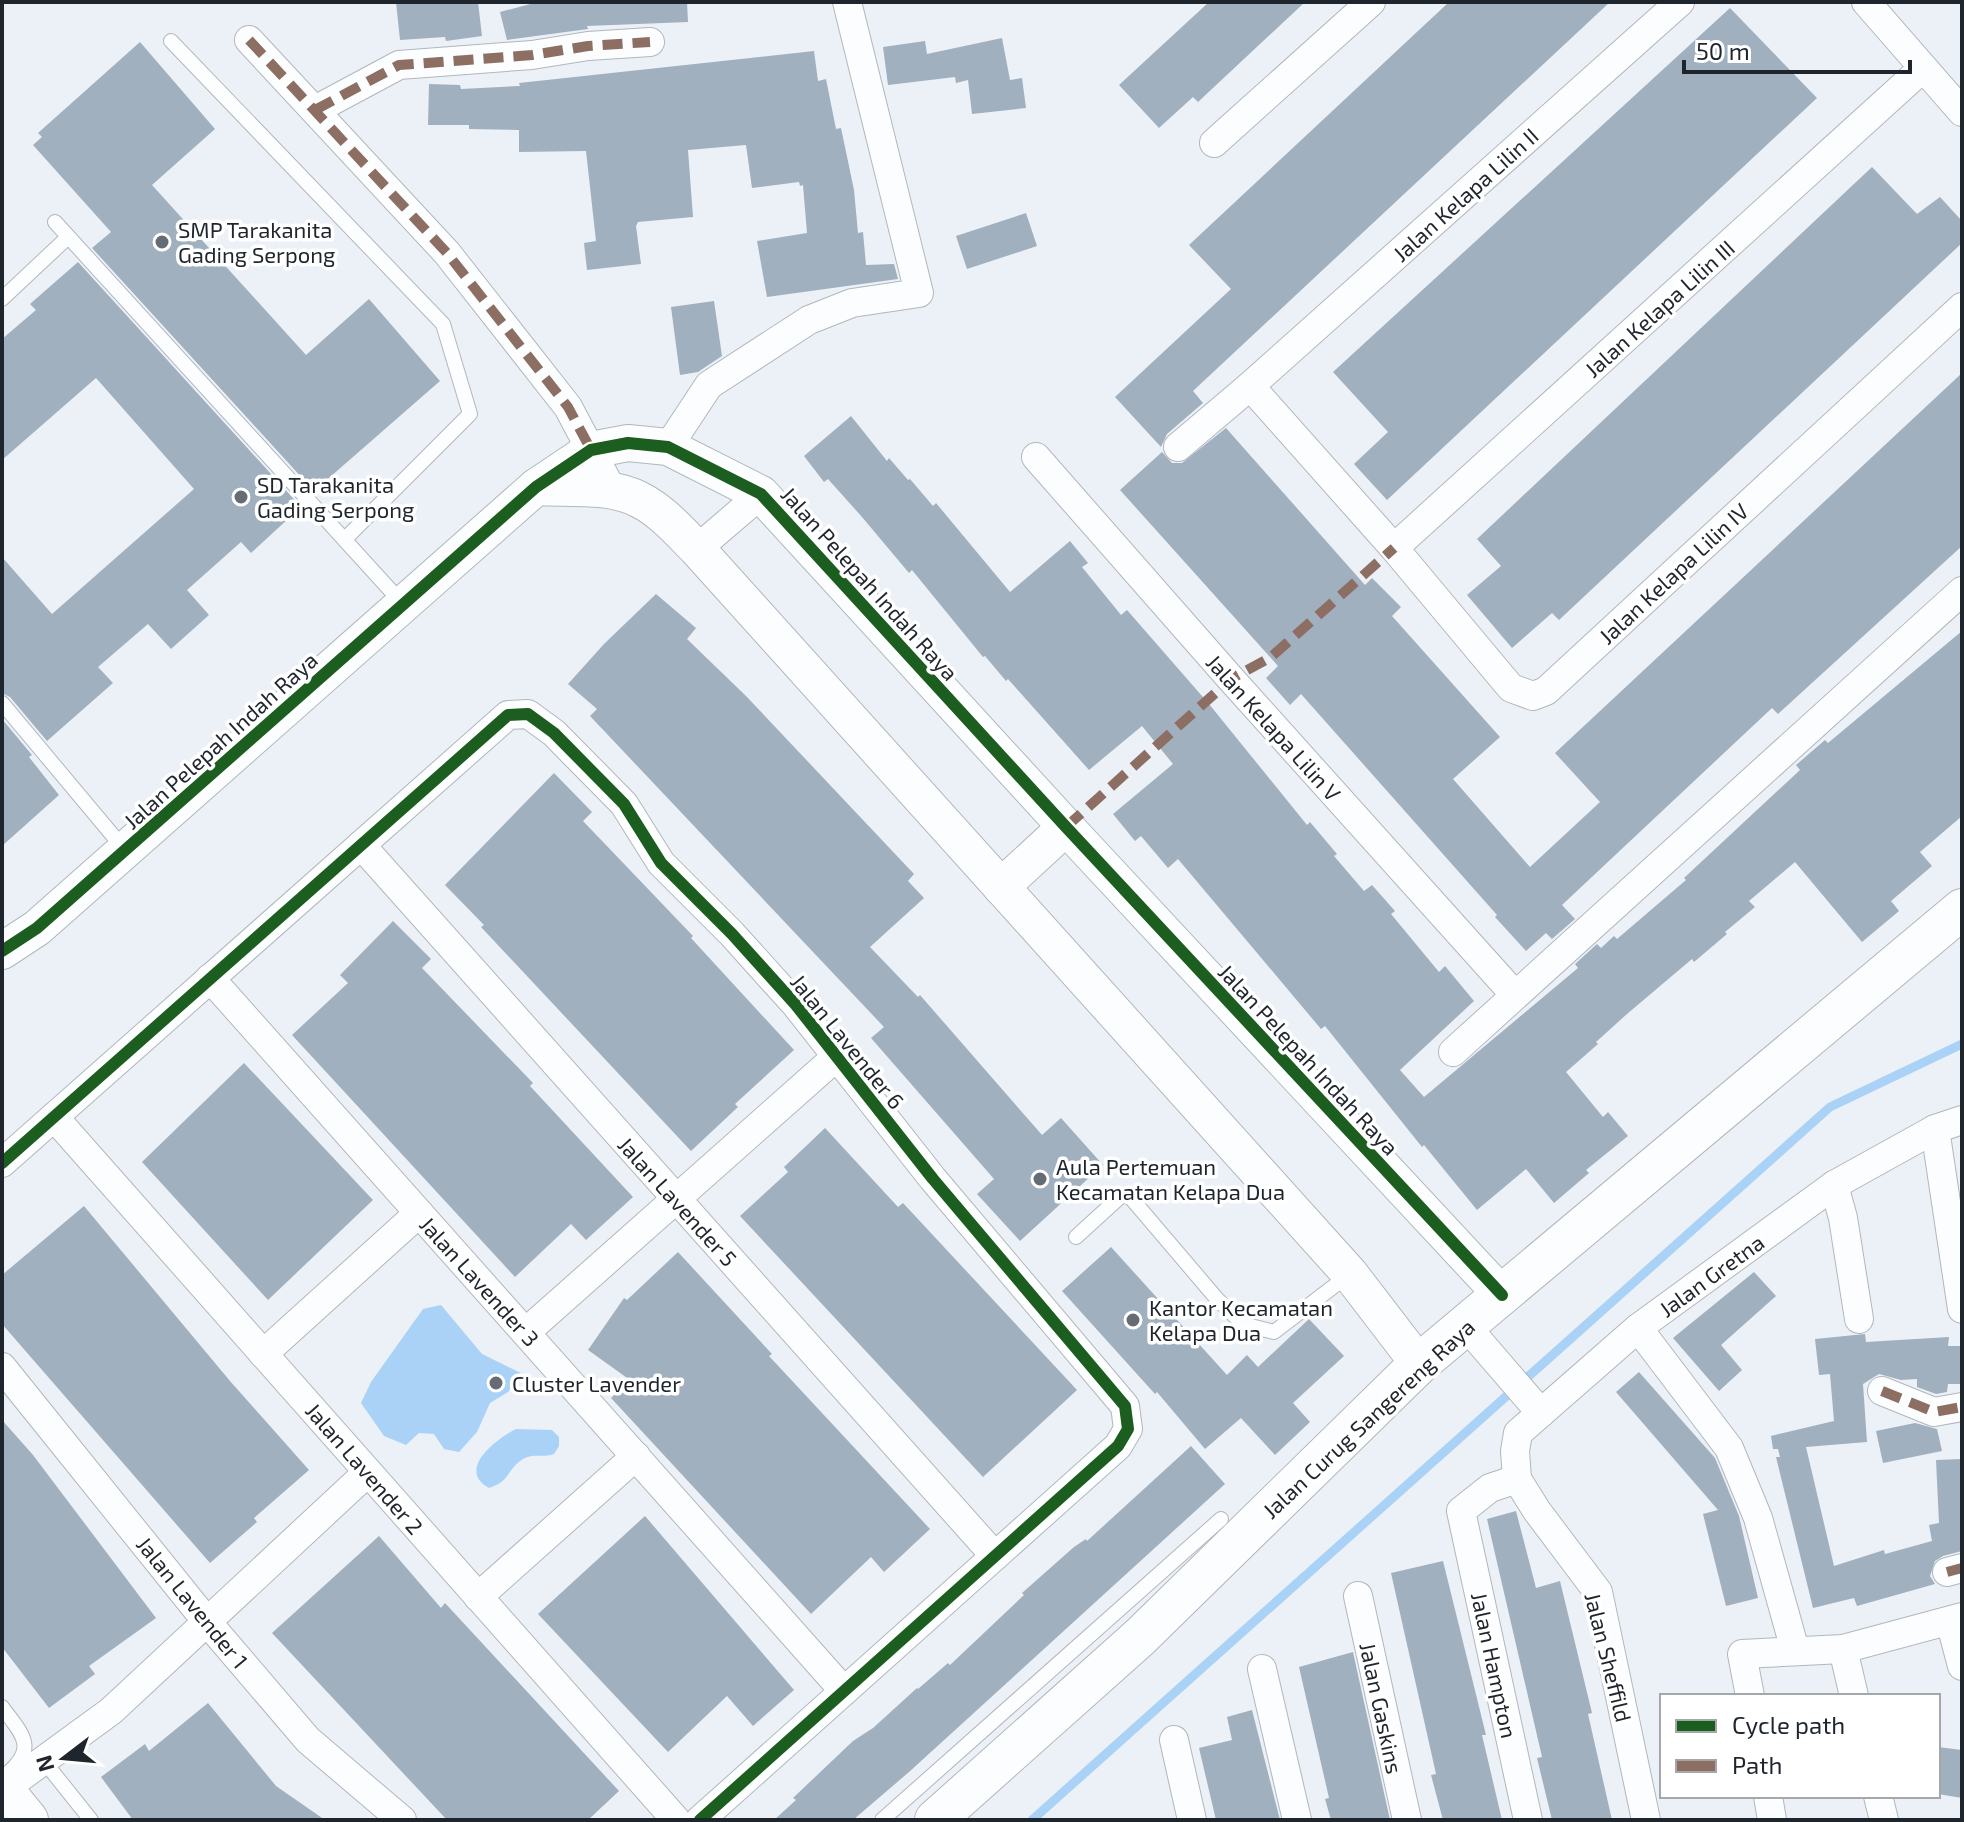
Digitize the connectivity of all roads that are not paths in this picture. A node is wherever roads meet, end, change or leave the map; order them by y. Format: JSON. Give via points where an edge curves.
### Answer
{"nodes":[{"id":1,"x":847,"y":2,"type":"edge"},
{"id":2,"x":1371,"y":2,"type":"edge"},
{"id":3,"x":1680,"y":2,"type":"edge"},
{"id":4,"x":1866,"y":2,"type":"edge"},
{"id":5,"x":249,"y":40,"type":"dead end"},
{"id":6,"x":171,"y":41,"type":"dead end"},
{"id":7,"x":650,"y":42,"type":"dead end"},
{"id":8,"x":1923,"y":68,"type":"junction"},
{"id":9,"x":315,"y":110,"type":"junction"},
{"id":10,"x":1962,"y":112,"type":"edge"},
{"id":11,"x":1214,"y":143,"type":"dead end"},
{"id":12,"x":55,"y":222,"type":"dead end"},
{"id":13,"x":68,"y":237,"type":"junction"},
{"id":14,"x":2,"y":299,"type":"edge"},
{"id":15,"x":1962,"y":307,"type":"edge"},
{"id":16,"x":1250,"y":386,"type":"junction"},
{"id":17,"x":668,"y":447,"type":"junction"},
{"id":18,"x":1178,"y":447,"type":"dead end"},
{"id":19,"x":591,"y":450,"type":"junction"},
{"id":20,"x":1036,"y":457,"type":"dead end"},
{"id":21,"x":536,"y":487,"type":"junction"},
{"id":22,"x":613,"y":492,"type":"junction"},
{"id":23,"x":761,"y":494,"type":"junction"},
{"id":24,"x":345,"y":539,"type":"junction"},
{"id":25,"x":1394,"y":548,"type":"junction"},
{"id":26,"x":697,"y":549,"type":"junction"},
{"id":27,"x":1962,"y":591,"type":"edge"},
{"id":28,"x":403,"y":604,"type":"junction"},
{"id":29,"x":2,"y":703,"type":"edge"},
{"id":30,"x":1066,"y":827,"type":"junction"},
{"id":31,"x":361,"y":845,"type":"junction"},
{"id":32,"x":126,"y":850,"type":"junction"},
{"id":33,"x":1001,"y":887,"type":"junction"},
{"id":34,"x":1962,"y":909,"type":"edge"},
{"id":35,"x":2,"y":951,"type":"edge"},
{"id":36,"x":210,"y":978,"type":"junction"},
{"id":37,"x":1515,"y":995,"type":"junction"},
{"id":38,"x":1453,"y":1052,"type":"dead end"},
{"id":39,"x":835,"y":1058,"type":"junction"},
{"id":40,"x":54,"y":1117,"type":"junction"},
{"id":41,"x":1962,"y":1120,"type":"edge"},
{"id":42,"x":1935,"y":1129,"type":"junction"},
{"id":43,"x":2,"y":1163,"type":"edge"},
{"id":44,"x":1834,"y":1185,"type":"junction"},
{"id":45,"x":677,"y":1200,"type":"junction"},
{"id":46,"x":419,"y":1213,"type":"junction"},
{"id":47,"x":1076,"y":1237,"type":"dead end"},
{"id":48,"x":1350,"y":1274,"type":"junction"},
{"id":49,"x":1502,"y":1295,"type":"junction"},
{"id":50,"x":1962,"y":1309,"type":"edge"},
{"id":51,"x":1859,"y":1319,"type":"dead end"},
{"id":52,"x":1638,"y":1328,"type":"junction"},
{"id":53,"x":526,"y":1332,"type":"junction"},
{"id":54,"x":1471,"y":1333,"type":"junction"},
{"id":55,"x":263,"y":1354,"type":"junction"},
{"id":56,"x":1419,"y":1364,"type":"junction"},
{"id":57,"x":2,"y":1367,"type":"edge"},
{"id":58,"x":1882,"y":1391,"type":"dead end"},
{"id":59,"x":1531,"y":1403,"type":"junction"},
{"id":60,"x":1962,"y":1407,"type":"edge"},
{"id":61,"x":636,"y":1456,"type":"junction"},
{"id":62,"x":368,"y":1472,"type":"junction"},
{"id":63,"x":1517,"y":1479,"type":"junction"},
{"id":64,"x":1221,"y":1519,"type":"dead end"},
{"id":65,"x":995,"y":1556,"type":"junction"},
{"id":66,"x":1358,"y":1596,"type":"dead end"},
{"id":67,"x":478,"y":1597,"type":"junction"},
{"id":68,"x":1956,"y":1619,"type":"edge"},
{"id":69,"x":208,"y":1623,"type":"junction"},
{"id":70,"x":1843,"y":1649,"type":"junction"},
{"id":71,"x":1795,"y":1650,"type":"junction"},
{"id":72,"x":1962,"y":1666,"type":"edge"},
{"id":73,"x":1262,"y":1669,"type":"dead end"},
{"id":74,"x":844,"y":1691,"type":"junction"},
{"id":75,"x":1750,"y":1694,"type":"edge"},
{"id":76,"x":1854,"y":1694,"type":"edge"},
{"id":77,"x":2,"y":1707,"type":"edge"},
{"id":78,"x":1174,"y":1740,"type":"dead end"},
{"id":79,"x":43,"y":1760,"type":"junction"},
{"id":80,"x":2,"y":1778,"type":"edge"},
{"id":81,"x":2,"y":1789,"type":"edge"},
{"id":82,"x":1768,"y":1798,"type":"edge"},
{"id":83,"x":1878,"y":1798,"type":"edge"},
{"id":84,"x":934,"y":1805,"type":"edge"},
{"id":85,"x":28,"y":1820,"type":"edge"},
{"id":86,"x":91,"y":1820,"type":"edge"},
{"id":87,"x":402,"y":1820,"type":"edge"},
{"id":88,"x":676,"y":1820,"type":"edge"},
{"id":89,"x":700,"y":1820,"type":"edge"},
{"id":90,"x":882,"y":1820,"type":"edge"},
{"id":91,"x":1192,"y":1820,"type":"edge"},
{"id":92,"x":1297,"y":1820,"type":"edge"},
{"id":93,"x":1407,"y":1820,"type":"edge"},
{"id":94,"x":1528,"y":1820,"type":"edge"},
{"id":95,"x":1646,"y":1820,"type":"edge"},
{"id":96,"x":1772,"y":1820,"type":"edge"},
{"id":97,"x":1884,"y":1820,"type":"edge"}],
"edges":[{"from":1,"to":17,"type":"street","via":[[919,293],[852,303],[809,320],[709,385]]},
{"from":2,"to":11,"type":"street"},
{"from":3,"to":16,"type":"street","name":"Jalan Kelapa Lilin II"},
{"from":4,"to":8,"type":"street"},
{"from":5,"to":9,"type":"street"},
{"from":6,"to":24,"type":"lane","via":[[443,324],[470,414]]},
{"from":7,"to":9,"type":"street","via":[[399,65]]},
{"from":8,"to":10,"type":"street"},
{"from":8,"to":25,"type":"street","name":"Jalan Kelapa Lilin III"},
{"from":9,"to":19,"type":"street","via":[[447,253],[568,407]]},
{"from":12,"to":13,"type":"lane"},
{"from":13,"to":14,"type":"lane"},
{"from":13,"to":24,"type":"lane"},
{"from":15,"to":25,"type":"street","name":"Jalan Kelapa Lilin IV","via":[[1546,691],[1533,696],[1511,688]]},
{"from":16,"to":18,"type":"street","name":"Jalan Kelapa Lilin II"},
{"from":16,"to":25,"type":"street"},
{"from":17,"to":19,"type":"street","name":"Jalan Pelepah Indah Raya","via":[[628,443]]},
{"from":17,"to":23,"type":"street","name":"Jalan Pelepah Indah Raya"},
{"from":19,"to":21,"type":"street","name":"Jalan Pelepah Indah Raya"},
{"from":19,"to":22,"type":"street"},
{"from":20,"to":37,"type":"street","name":"Jalan Kelapa Lilin V"},
{"from":21,"to":22,"type":"street"},
{"from":21,"to":28,"type":"street","name":"Jalan Pelepah Indah Raya"},
{"from":22,"to":26,"type":"street","via":[[640,499]]},
{"from":23,"to":26,"type":"street"},
{"from":23,"to":30,"type":"street","name":"Jalan Pelepah Indah Raya"},
{"from":24,"to":28,"type":"lane"},
{"from":26,"to":33,"type":"street"},
{"from":27,"to":37,"type":"street"},
{"from":28,"to":32,"type":"street","name":"Jalan Pelepah Indah Raya"},
{"from":29,"to":32,"type":"lane"},
{"from":30,"to":33,"type":"street"},
{"from":30,"to":49,"type":"street","name":"Jalan Pelepah Indah Raya"},
{"from":31,"to":36,"type":"street"},
{"from":31,"to":39,"type":"street","name":"Jalan Lavender 6","via":[[508,715],[528,714],[624,804],[661,863],[796,1005]]},
{"from":31,"to":45,"type":"street","name":"Jalan Lavender 5"},
{"from":32,"to":35,"type":"street","name":"Jalan Pelepah Indah Raya","via":[[37,928]]},
{"from":33,"to":48,"type":"street"},
{"from":34,"to":49,"type":"main road","name":"Jalan Curug Sangereng Raya"},
{"from":36,"to":40,"type":"street"},
{"from":36,"to":46,"type":"street","name":"Jalan Lavender 3"},
{"from":37,"to":38,"type":"street"},
{"from":39,"to":45,"type":"street"},
{"from":39,"to":65,"type":"street","name":"Jalan Lavender 6","via":[[1125,1406],[1128,1429],[1118,1446]]},
{"from":40,"to":43,"type":"street"},
{"from":40,"to":55,"type":"street","name":"Jalan Lavender 2"},
{"from":41,"to":42,"type":"street","name":"Jalan Gretna"},
{"from":42,"to":44,"type":"street","name":"Jalan Gretna"},
{"from":42,"to":50,"type":"street"},
{"from":44,"to":51,"type":"street"},
{"from":44,"to":52,"type":"street","name":"Jalan Gretna"},
{"from":45,"to":53,"type":"street"},
{"from":45,"to":65,"type":"street","name":"Jalan Lavender 5"},
{"from":46,"to":53,"type":"street","name":"Jalan Lavender 3"},
{"from":46,"to":55,"type":"street"},
{"from":47,"to":48,"type":"lane","via":[[1122,1195],[1131,1198],[1243,1324],[1274,1332]]},
{"from":48,"to":56,"type":"street"},
{"from":49,"to":54,"type":"main road","name":"Jalan Curug Sangereng Raya"},
{"from":52,"to":59,"type":"street","name":"Jalan Gretna"},
{"from":52,"to":71,"type":"street","via":[[1729,1448],[1758,1518]]},
{"from":53,"to":61,"type":"street","name":"Jalan Lavender 3"},
{"from":54,"to":56,"type":"main road","name":"Jalan Curug Sangereng Raya"},
{"from":54,"to":59,"type":"street"},
{"from":55,"to":62,"type":"street","name":"Jalan Lavender 2"},
{"from":56,"to":84,"type":"main road","name":"Jalan Curug Sangereng Raya","via":[[1140,1637]]},
{"from":57,"to":69,"type":"street","name":"Jalan Lavender 1"},
{"from":58,"to":60,"type":"street","via":[[1934,1412]]},
{"from":59,"to":63,"type":"street","name":"Jalan Gretna","via":[[1518,1433]]},
{"from":61,"to":67,"type":"street"},
{"from":61,"to":74,"type":"street","name":"Jalan Lavender 3"},
{"from":62,"to":67,"type":"street","name":"Jalan Lavender 2"},
{"from":62,"to":69,"type":"street"},
{"from":63,"to":94,"type":"street","name":"Jalan Hampton","via":[[1490,1488],[1461,1511]]},
{"from":63,"to":95,"type":"street","name":"Jalan Sheffild","via":[[1598,1592]]},
{"from":64,"to":84,"type":"lane"},
{"from":65,"to":74,"type":"street"},
{"from":66,"to":93,"type":"street","name":"Jalan Gaskins"},
{"from":67,"to":88,"type":"street","name":"Jalan Lavender 2"},
{"from":68,"to":70,"type":"street"},
{"from":68,"to":72,"type":"street"},
{"from":69,"to":79,"type":"street","via":[[111,1711]]},
{"from":69,"to":87,"type":"street","name":"Jalan Lavender 1","via":[[308,1740]]},
{"from":70,"to":71,"type":"street"},
{"from":70,"to":76,"type":"street"},
{"from":71,"to":75,"type":"street","via":[[1742,1654]]},
{"from":73,"to":92,"type":"street"},
{"from":74,"to":89,"type":"street"},
{"from":77,"to":80,"type":"lane","via":[[25,1738],[25,1754]]},
{"from":78,"to":91,"type":"street"},
{"from":79,"to":81,"type":"street"},
{"from":79,"to":86,"type":"lane"},
{"from":81,"to":85,"type":"main road"},
{"from":82,"to":96,"type":"street"},
{"from":83,"to":97,"type":"street"},
{"from":84,"to":90,"type":"lane"}]}
